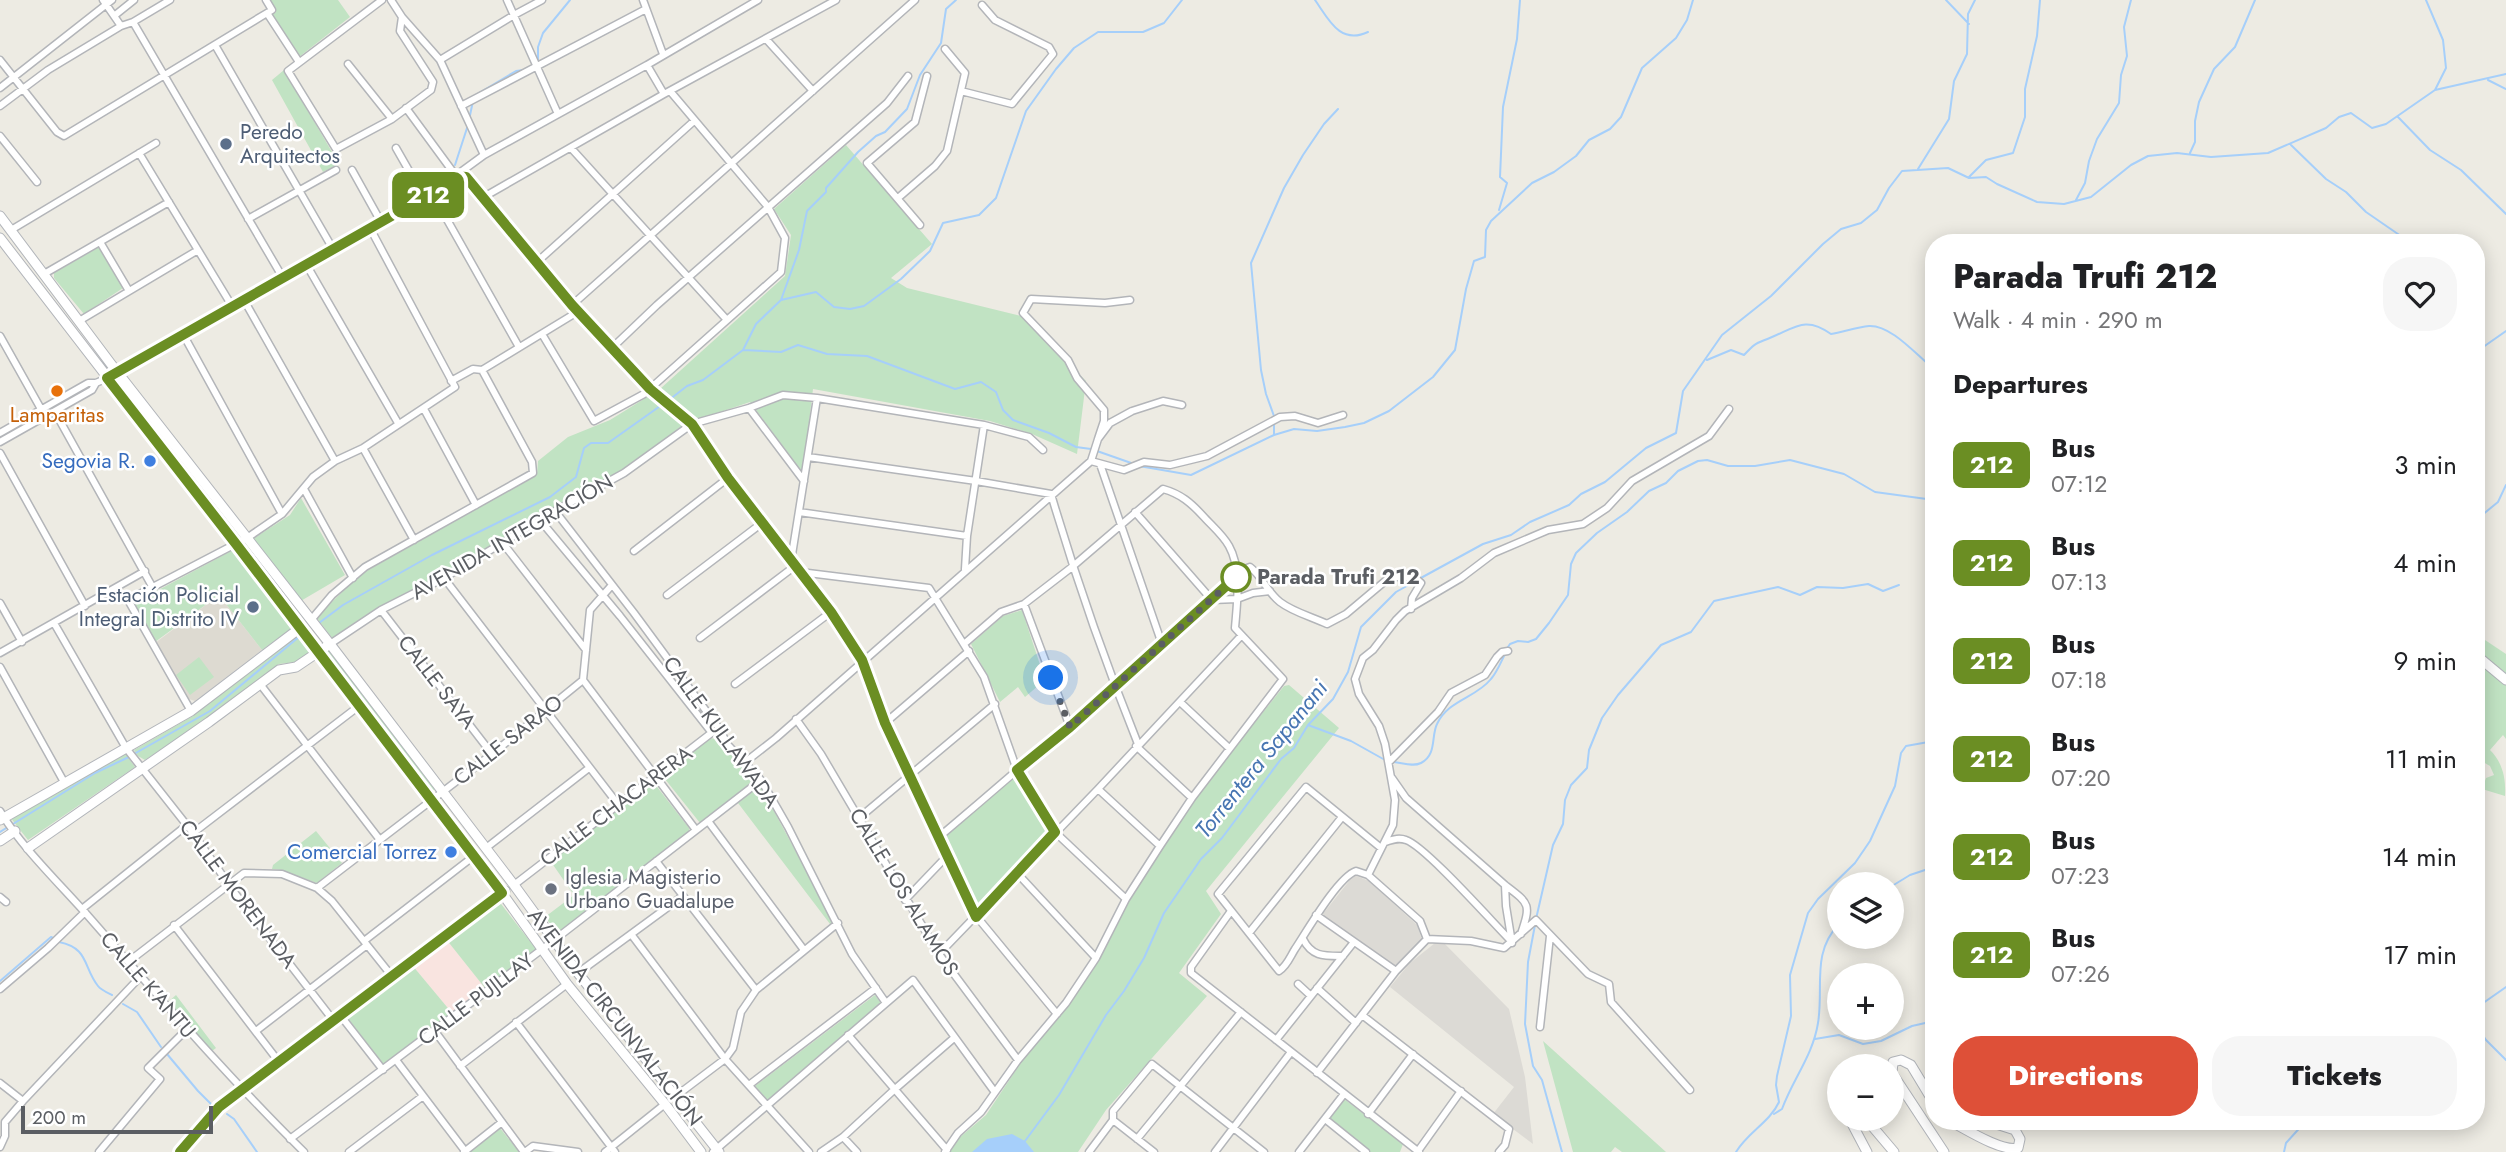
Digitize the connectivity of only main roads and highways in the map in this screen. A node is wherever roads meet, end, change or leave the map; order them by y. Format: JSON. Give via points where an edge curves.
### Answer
{"nodes":[{"id":1,"x":0,"y":216,"type":"edge"},
{"id":2,"x":0,"y":238,"type":"edge"},
{"id":3,"x":303,"y":632,"type":"junction"},
{"id":4,"x":330,"y":644,"type":"junction"},
{"id":5,"x":318,"y":653,"type":"junction"},
{"id":6,"x":2485,"y":662,"type":"edge"},
{"id":7,"x":2506,"y":680,"type":"edge"},
{"id":8,"x":7,"y":822,"type":"edge"},
{"id":9,"x":0,"y":841,"type":"edge"},
{"id":10,"x":28,"y":848,"type":"road end"},
{"id":11,"x":514,"y":885,"type":"junction"},
{"id":12,"x":502,"y":893,"type":"junction"},
{"id":13,"x":1925,"y":1088,"type":"edge"},
{"id":14,"x":1925,"y":1123,"type":"edge"},
{"id":15,"x":1930,"y":1130,"type":"edge"},
{"id":16,"x":1967,"y":1130,"type":"edge"},
{"id":17,"x":2015,"y":1130,"type":"edge"},
{"id":18,"x":1856,"y":1131,"type":"edge"},
{"id":19,"x":1876,"y":1131,"type":"edge"},
{"id":20,"x":716,"y":1151,"type":"edge"},
{"id":21,"x":180,"y":1152,"type":"edge"},
{"id":22,"x":701,"y":1152,"type":"edge"},
{"id":23,"x":1867,"y":1152,"type":"edge"},
{"id":24,"x":1894,"y":1152,"type":"edge"},
{"id":25,"x":1944,"y":1152,"type":"edge"}],
"edges":[{"from":1,"to":4,"type":"main road","name":"AVENIDA CIRCUNVALACIÓN"},
{"from":2,"to":3,"type":"main road","name":"AVENIDA CIRCUNVALACIÓN"},
{"from":3,"to":5,"type":"main road","name":"AVENIDA CIRCUNVALACIÓN"},
{"from":3,"to":8,"type":"main road","via":[[191,711],[64,782]]},
{"from":4,"to":5,"type":"main road","name":"AVENIDA INTEGRACIÓN"},
{"from":4,"to":11,"type":"main road","name":"AVENIDA CIRCUNVALACIÓN"},
{"from":5,"to":10,"type":"main road","name":"AVENIDA INTEGRACIÓN","via":[[296,667],[279,670]]},
{"from":5,"to":12,"type":"main road","name":"AVENIDA CIRCUNVALACIÓN"},
{"from":6,"to":7,"type":"main road"},
{"from":8,"to":9,"type":"main road"},
{"from":11,"to":12,"type":"main road"},
{"from":11,"to":20,"type":"main road","name":"AVENIDA CIRCUNVALACIÓN"},
{"from":12,"to":21,"type":"main road","via":[[219,1107]]},
{"from":12,"to":22,"type":"main road","name":"AVENIDA CIRCUNVALACIÓN","via":[[567,984]]},
{"from":13,"to":14,"type":"main road","via":[[1911,1065],[1893,1062],[1892,1073]]},
{"from":15,"to":25,"type":"main road"},
{"from":16,"to":17,"type":"main road","via":[[2011,1150],[2018,1148],[2020,1139]]},
{"from":18,"to":23,"type":"main road"},
{"from":19,"to":24,"type":"main road"}]}
